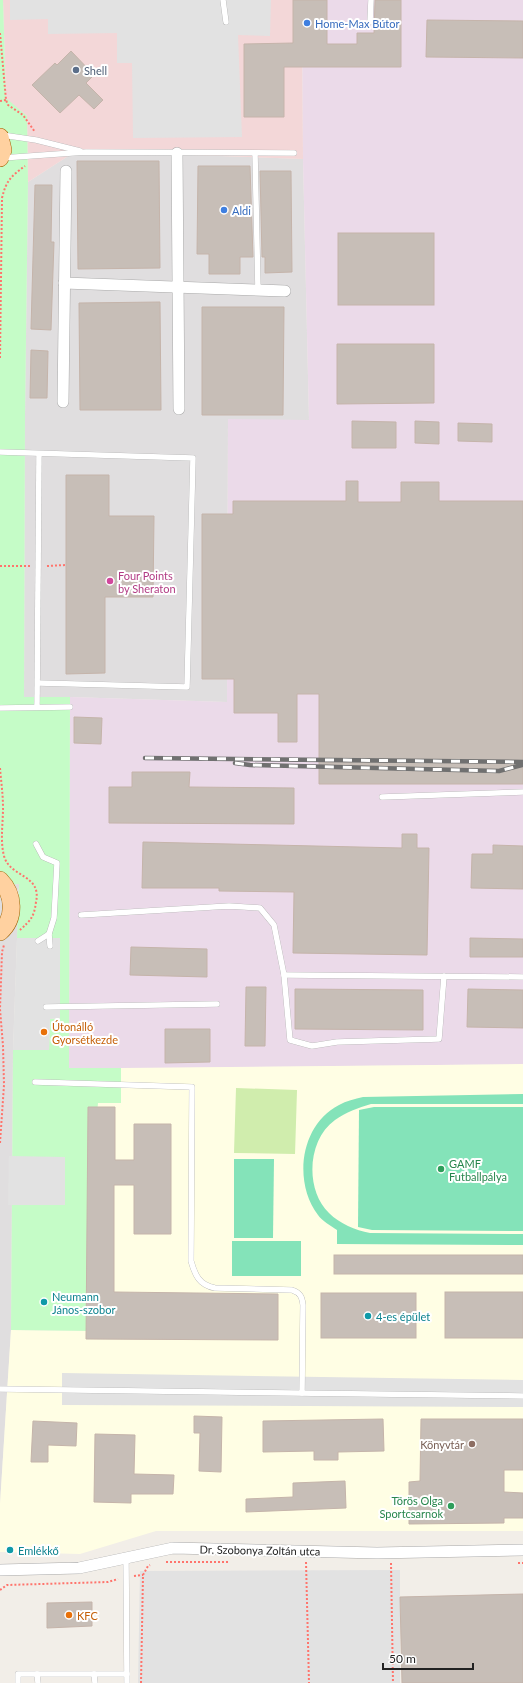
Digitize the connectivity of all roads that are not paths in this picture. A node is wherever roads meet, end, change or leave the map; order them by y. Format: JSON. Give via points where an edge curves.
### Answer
{"nodes":[{"id":1,"x":223,"y":0,"type":"edge"},
{"id":2,"x":371,"y":0,"type":"edge"},
{"id":3,"x":226,"y":22,"type":"dead end"},
{"id":4,"x":370,"y":22,"type":"dead end"},
{"id":5,"x":0,"y":136,"type":"edge"},
{"id":6,"x":86,"y":152,"type":"junction"},
{"id":7,"x":176,"y":153,"type":"junction"},
{"id":8,"x":255,"y":153,"type":"junction"},
{"id":9,"x":294,"y":153,"type":"dead end"},
{"id":10,"x":0,"y":158,"type":"edge"},
{"id":11,"x":66,"y":171,"type":"dead end"},
{"id":12,"x":64,"y":282,"type":"junction"},
{"id":13,"x":178,"y":287,"type":"junction"},
{"id":14,"x":258,"y":290,"type":"junction"},
{"id":15,"x":286,"y":291,"type":"dead end"},
{"id":16,"x":63,"y":402,"type":"dead end"},
{"id":17,"x":179,"y":409,"type":"dead end"},
{"id":18,"x":0,"y":452,"type":"edge"},
{"id":19,"x":40,"y":454,"type":"junction"},
{"id":20,"x":38,"y":683,"type":"junction"},
{"id":21,"x":37,"y":707,"type":"junction"},
{"id":22,"x":70,"y":707,"type":"dead end"},
{"id":23,"x":0,"y":708,"type":"edge"},
{"id":24,"x":523,"y":792,"type":"edge"},
{"id":25,"x":382,"y":797,"type":"dead end"},
{"id":26,"x":36,"y":844,"type":"dead end"},
{"id":27,"x":0,"y":880,"type":"edge"},
{"id":28,"x":81,"y":915,"type":"dead end"},
{"id":29,"x":49,"y":934,"type":"junction"},
{"id":30,"x":3,"y":938,"type":"edge"},
{"id":31,"x":38,"y":941,"type":"dead end"},
{"id":32,"x":50,"y":946,"type":"dead end"},
{"id":33,"x":284,"y":975,"type":"junction"},
{"id":34,"x":444,"y":976,"type":"junction"},
{"id":35,"x":523,"y":977,"type":"edge"},
{"id":36,"x":217,"y":1004,"type":"dead end"},
{"id":37,"x":46,"y":1007,"type":"dead end"},
{"id":38,"x":34,"y":1082,"type":"dead end"},
{"id":39,"x":0,"y":1389,"type":"edge"},
{"id":40,"x":302,"y":1393,"type":"junction"},
{"id":41,"x":523,"y":1396,"type":"edge"},
{"id":42,"x":523,"y":1550,"type":"edge"},
{"id":43,"x":126,"y":1558,"type":"junction"},
{"id":44,"x":0,"y":1570,"type":"edge"},
{"id":45,"x":38,"y":1674,"type":"junction"},
{"id":46,"x":94,"y":1674,"type":"junction"},
{"id":47,"x":127,"y":1674,"type":"junction"},
{"id":48,"x":18,"y":1683,"type":"edge"},
{"id":49,"x":38,"y":1683,"type":"edge"},
{"id":50,"x":95,"y":1683,"type":"edge"},
{"id":51,"x":127,"y":1683,"type":"edge"}],
"edges":[{"from":1,"to":3,"type":"lane"},
{"from":2,"to":4,"type":"lane"},
{"from":5,"to":6,"type":"lane","via":[[36,140]]},
{"from":5,"to":10,"type":"main road","via":[[3,150]]},
{"from":6,"to":7,"type":"lane"},
{"from":6,"to":10,"type":"lane"},
{"from":7,"to":8,"type":"lane"},
{"from":7,"to":13,"type":"street"},
{"from":8,"to":9,"type":"lane"},
{"from":8,"to":14,"type":"lane"},
{"from":11,"to":12,"type":"street"},
{"from":12,"to":13,"type":"street"},
{"from":12,"to":16,"type":"street"},
{"from":13,"to":14,"type":"street"},
{"from":13,"to":17,"type":"street"},
{"from":14,"to":15,"type":"street"},
{"from":18,"to":19,"type":"lane"},
{"from":19,"to":20,"type":"lane"},
{"from":19,"to":20,"type":"lane","via":[[193,458],[187,687]]},
{"from":20,"to":21,"type":"lane"},
{"from":21,"to":22,"type":"lane"},
{"from":21,"to":23,"type":"lane"},
{"from":24,"to":25,"type":"lane"},
{"from":26,"to":29,"type":"lane","via":[[43,857],[57,863],[54,918]]},
{"from":27,"to":30,"type":"main road","via":[[7,888],[12,905]]},
{"from":28,"to":33,"type":"lane","via":[[229,906],[260,908],[274,924]]},
{"from":29,"to":31,"type":"lane"},
{"from":29,"to":32,"type":"lane"},
{"from":33,"to":34,"type":"lane"},
{"from":33,"to":34,"type":"lane","via":[[290,1040],[312,1046],[337,1042],[439,1039]]},
{"from":34,"to":35,"type":"lane"},
{"from":36,"to":37,"type":"lane"},
{"from":38,"to":40,"type":"lane","via":[[192,1087],[194,1270],[197,1277],[207,1286],[292,1290],[299,1293],[303,1305]]},
{"from":39,"to":40,"type":"lane"},
{"from":40,"to":41,"type":"lane"},
{"from":42,"to":43,"type":"street","name":"Dr. Szobonya Zoltán utca","via":[[378,1553],[173,1548]]},
{"from":43,"to":44,"type":"street","name":"Dr. Szobonya Zoltán utca","via":[[79,1568]]},
{"from":43,"to":47,"type":"lane"},
{"from":45,"to":46,"type":"lane"},
{"from":45,"to":48,"type":"lane","via":[[18,1674]]},
{"from":45,"to":49,"type":"lane"},
{"from":46,"to":47,"type":"lane"},
{"from":46,"to":50,"type":"lane"},
{"from":47,"to":51,"type":"lane"}]}
